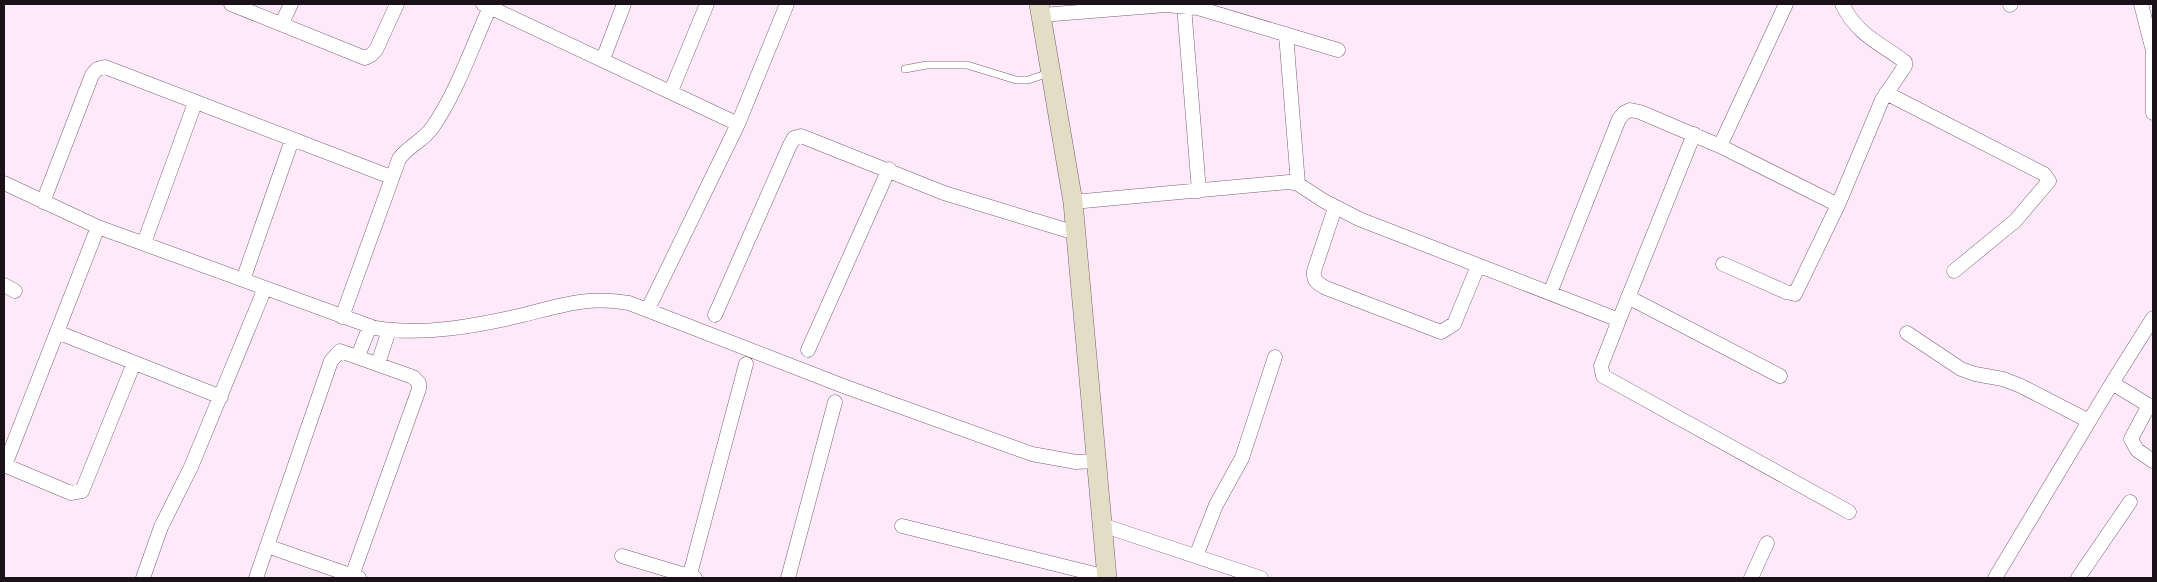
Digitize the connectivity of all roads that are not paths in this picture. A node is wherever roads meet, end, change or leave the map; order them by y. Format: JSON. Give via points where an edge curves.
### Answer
{"nodes":[{"id":1,"x":231,"y":4,"type":"edge"},
{"id":2,"x":290,"y":4,"type":"edge"},
{"id":3,"x":398,"y":4,"type":"edge"},
{"id":4,"x":624,"y":4,"type":"edge"},
{"id":5,"x":707,"y":4,"type":"edge"},
{"id":6,"x":787,"y":4,"type":"edge"},
{"id":7,"x":1786,"y":4,"type":"edge"},
{"id":8,"x":1842,"y":4,"type":"edge"},
{"id":9,"x":2141,"y":4,"type":"edge"},
{"id":10,"x":487,"y":5,"type":"edge"},
{"id":11,"x":1184,"y":6,"type":"junction"},
{"id":12,"x":1040,"y":9,"type":"edge"},
{"id":13,"x":282,"y":23,"type":"junction"},
{"id":14,"x":1286,"y":34,"type":"junction"},
{"id":15,"x":1338,"y":50,"type":"dead end"},
{"id":16,"x":2153,"y":51,"type":"edge"},
{"id":17,"x":603,"y":60,"type":"junction"},
{"id":18,"x":905,"y":68,"type":"dead end"},
{"id":19,"x":1052,"y":72,"type":"junction"},
{"id":20,"x":671,"y":91,"type":"junction"},
{"id":21,"x":1886,"y":93,"type":"junction"},
{"id":22,"x":195,"y":103,"type":"junction"},
{"id":23,"x":2153,"y":113,"type":"edge"},
{"id":24,"x":738,"y":124,"type":"junction"},
{"id":25,"x":1694,"y":134,"type":"junction"},
{"id":26,"x":292,"y":140,"type":"junction"},
{"id":27,"x":1720,"y":146,"type":"junction"},
{"id":28,"x":889,"y":169,"type":"junction"},
{"id":29,"x":391,"y":177,"type":"junction"},
{"id":30,"x":4,"y":183,"type":"edge"},
{"id":31,"x":1298,"y":184,"type":"junction"},
{"id":32,"x":1199,"y":191,"type":"junction"},
{"id":33,"x":43,"y":202,"type":"junction"},
{"id":34,"x":1073,"y":202,"type":"junction"},
{"id":35,"x":1838,"y":205,"type":"junction"},
{"id":36,"x":1335,"y":208,"type":"junction"},
{"id":37,"x":98,"y":226,"type":"junction"},
{"id":38,"x":1076,"y":233,"type":"junction"},
{"id":39,"x":144,"y":244,"type":"junction"},
{"id":40,"x":1723,"y":264,"type":"dead end"},
{"id":41,"x":1478,"y":266,"type":"junction"},
{"id":42,"x":1954,"y":271,"type":"dead end"},
{"id":43,"x":243,"y":280,"type":"junction"},
{"id":44,"x":265,"y":288,"type":"junction"},
{"id":45,"x":1550,"y":293,"type":"junction"},
{"id":46,"x":1628,"y":297,"type":"junction"},
{"id":47,"x":648,"y":309,"type":"junction"},
{"id":48,"x":715,"y":315,"type":"dead end"},
{"id":49,"x":342,"y":317,"type":"junction"},
{"id":50,"x":2153,"y":318,"type":"edge"},
{"id":51,"x":1619,"y":320,"type":"junction"},
{"id":52,"x":370,"y":326,"type":"junction"},
{"id":53,"x":389,"y":330,"type":"junction"},
{"id":54,"x":57,"y":332,"type":"junction"},
{"id":55,"x":1907,"y":333,"type":"dead end"},
{"id":56,"x":808,"y":350,"type":"dead end"},
{"id":57,"x":358,"y":356,"type":"junction"},
{"id":58,"x":1275,"y":357,"type":"dead end"},
{"id":59,"x":134,"y":363,"type":"junction"},
{"id":60,"x":378,"y":364,"type":"junction"},
{"id":61,"x":746,"y":364,"type":"dead end"},
{"id":62,"x":1780,"y":376,"type":"dead end"},
{"id":63,"x":2112,"y":383,"type":"junction"},
{"id":64,"x":221,"y":397,"type":"junction"},
{"id":65,"x":835,"y":402,"type":"dead end"},
{"id":66,"x":2151,"y":406,"type":"edge"},
{"id":67,"x":2089,"y":421,"type":"junction"},
{"id":68,"x":1096,"y":461,"type":"junction"},
{"id":69,"x":2153,"y":461,"type":"edge"},
{"id":70,"x":4,"y":465,"type":"edge"},
{"id":71,"x":2130,"y":502,"type":"dead end"},
{"id":72,"x":1848,"y":512,"type":"dead end"},
{"id":73,"x":1102,"y":525,"type":"junction"},
{"id":74,"x":902,"y":526,"type":"dead end"},
{"id":75,"x":1767,"y":543,"type":"dead end"},
{"id":76,"x":267,"y":546,"type":"junction"},
{"id":77,"x":622,"y":556,"type":"dead end"},
{"id":78,"x":1196,"y":556,"type":"junction"},
{"id":79,"x":356,"y":577,"type":"edge"},
{"id":80,"x":1107,"y":577,"type":"edge"},
{"id":81,"x":143,"y":578,"type":"edge"},
{"id":82,"x":256,"y":578,"type":"edge"},
{"id":83,"x":691,"y":578,"type":"edge"},
{"id":84,"x":788,"y":578,"type":"edge"},
{"id":85,"x":1261,"y":578,"type":"edge"},
{"id":86,"x":1751,"y":578,"type":"edge"},
{"id":87,"x":1995,"y":578,"type":"edge"},
{"id":88,"x":2078,"y":578,"type":"edge"}],
"edges":[{"from":1,"to":13,"type":"street"},
{"from":2,"to":13,"type":"street"},
{"from":3,"to":13,"type":"street","via":[[376,50],[365,58]]},
{"from":4,"to":17,"type":"street"},
{"from":5,"to":20,"type":"street"},
{"from":6,"to":24,"type":"street"},
{"from":7,"to":27,"type":"street"},
{"from":8,"to":21,"type":"street","via":[[1857,29],[1905,62],[1904,70]]},
{"from":9,"to":16,"type":"street"},
{"from":10,"to":17,"type":"street"},
{"from":10,"to":29,"type":"street","via":[[462,70],[431,129],[404,151]]},
{"from":11,"to":12,"type":"street"},
{"from":11,"to":14,"type":"street"},
{"from":11,"to":32,"type":"street"},
{"from":12,"to":19,"type":"street"},
{"from":14,"to":15,"type":"street"},
{"from":14,"to":31,"type":"street"},
{"from":16,"to":23,"type":"street"},
{"from":17,"to":20,"type":"street"},
{"from":18,"to":19,"type":"lane","via":[[967,65],[1016,80],[1028,80]]},
{"from":19,"to":34,"type":"street"},
{"from":20,"to":24,"type":"street"},
{"from":21,"to":35,"type":"street"},
{"from":21,"to":42,"type":"street","via":[[2044,174],[2049,181],[2015,221]]},
{"from":22,"to":26,"type":"street"},
{"from":22,"to":33,"type":"street","via":[[113,68],[97,69],[87,86]]},
{"from":22,"to":39,"type":"street"},
{"from":24,"to":47,"type":"street"},
{"from":25,"to":27,"type":"street"},
{"from":25,"to":45,"type":"street","via":[[1640,112],[1624,112]]},
{"from":25,"to":46,"type":"street"},
{"from":26,"to":29,"type":"street"},
{"from":26,"to":43,"type":"street"},
{"from":27,"to":35,"type":"street"},
{"from":28,"to":38,"type":"street","via":[[944,193]]},
{"from":28,"to":48,"type":"street","via":[[809,137],[794,138]]},
{"from":28,"to":56,"type":"street"},
{"from":29,"to":49,"type":"street"},
{"from":30,"to":33,"type":"street"},
{"from":31,"to":32,"type":"street","via":[[1289,182]]},
{"from":31,"to":36,"type":"street"},
{"from":32,"to":34,"type":"street"},
{"from":33,"to":37,"type":"street"},
{"from":34,"to":38,"type":"street"},
{"from":35,"to":40,"type":"street","via":[[1795,294]]},
{"from":36,"to":41,"type":"street"},
{"from":36,"to":41,"type":"street","via":[[1313,278],[1326,288],[1441,332],[1454,324]]},
{"from":37,"to":39,"type":"street"},
{"from":37,"to":54,"type":"street"},
{"from":38,"to":68,"type":"street"},
{"from":39,"to":43,"type":"street"},
{"from":41,"to":45,"type":"street"},
{"from":43,"to":44,"type":"street"},
{"from":44,"to":49,"type":"street"},
{"from":44,"to":64,"type":"street"},
{"from":45,"to":51,"type":"street"},
{"from":46,"to":51,"type":"street"},
{"from":46,"to":62,"type":"street"},
{"from":47,"to":53,"type":"street","via":[[607,300],[586,300],[489,322],[412,332]]},
{"from":47,"to":68,"type":"street","via":[[846,388],[1032,454],[1076,462]]},
{"from":49,"to":52,"type":"street"},
{"from":50,"to":63,"type":"street"},
{"from":51,"to":72,"type":"street","via":[[1601,366],[1603,376]]},
{"from":52,"to":53,"type":"street"},
{"from":52,"to":57,"type":"street"},
{"from":53,"to":60,"type":"street"},
{"from":54,"to":59,"type":"street"},
{"from":54,"to":70,"type":"street"},
{"from":55,"to":67,"type":"street","via":[[1961,369],[2021,386]]},
{"from":57,"to":60,"type":"street"},
{"from":57,"to":76,"type":"street","via":[[340,351],[334,355]]},
{"from":58,"to":78,"type":"street","via":[[1242,458],[1216,506]]},
{"from":59,"to":64,"type":"street"},
{"from":59,"to":70,"type":"street","via":[[82,491],[71,493]]},
{"from":60,"to":79,"type":"street","via":[[418,379],[420,389]]},
{"from":61,"to":83,"type":"street"},
{"from":63,"to":66,"type":"street"},
{"from":63,"to":67,"type":"street"},
{"from":64,"to":81,"type":"street","via":[[161,528]]},
{"from":65,"to":84,"type":"street"},
{"from":66,"to":69,"type":"street","via":[[2131,438],[2137,450]]},
{"from":67,"to":87,"type":"street"},
{"from":68,"to":73,"type":"street"},
{"from":71,"to":88,"type":"street"},
{"from":73,"to":78,"type":"street"},
{"from":73,"to":80,"type":"street"},
{"from":74,"to":80,"type":"street"},
{"from":75,"to":86,"type":"street"},
{"from":76,"to":79,"type":"street"},
{"from":76,"to":82,"type":"street"},
{"from":77,"to":83,"type":"street"},
{"from":78,"to":85,"type":"street"}]}
